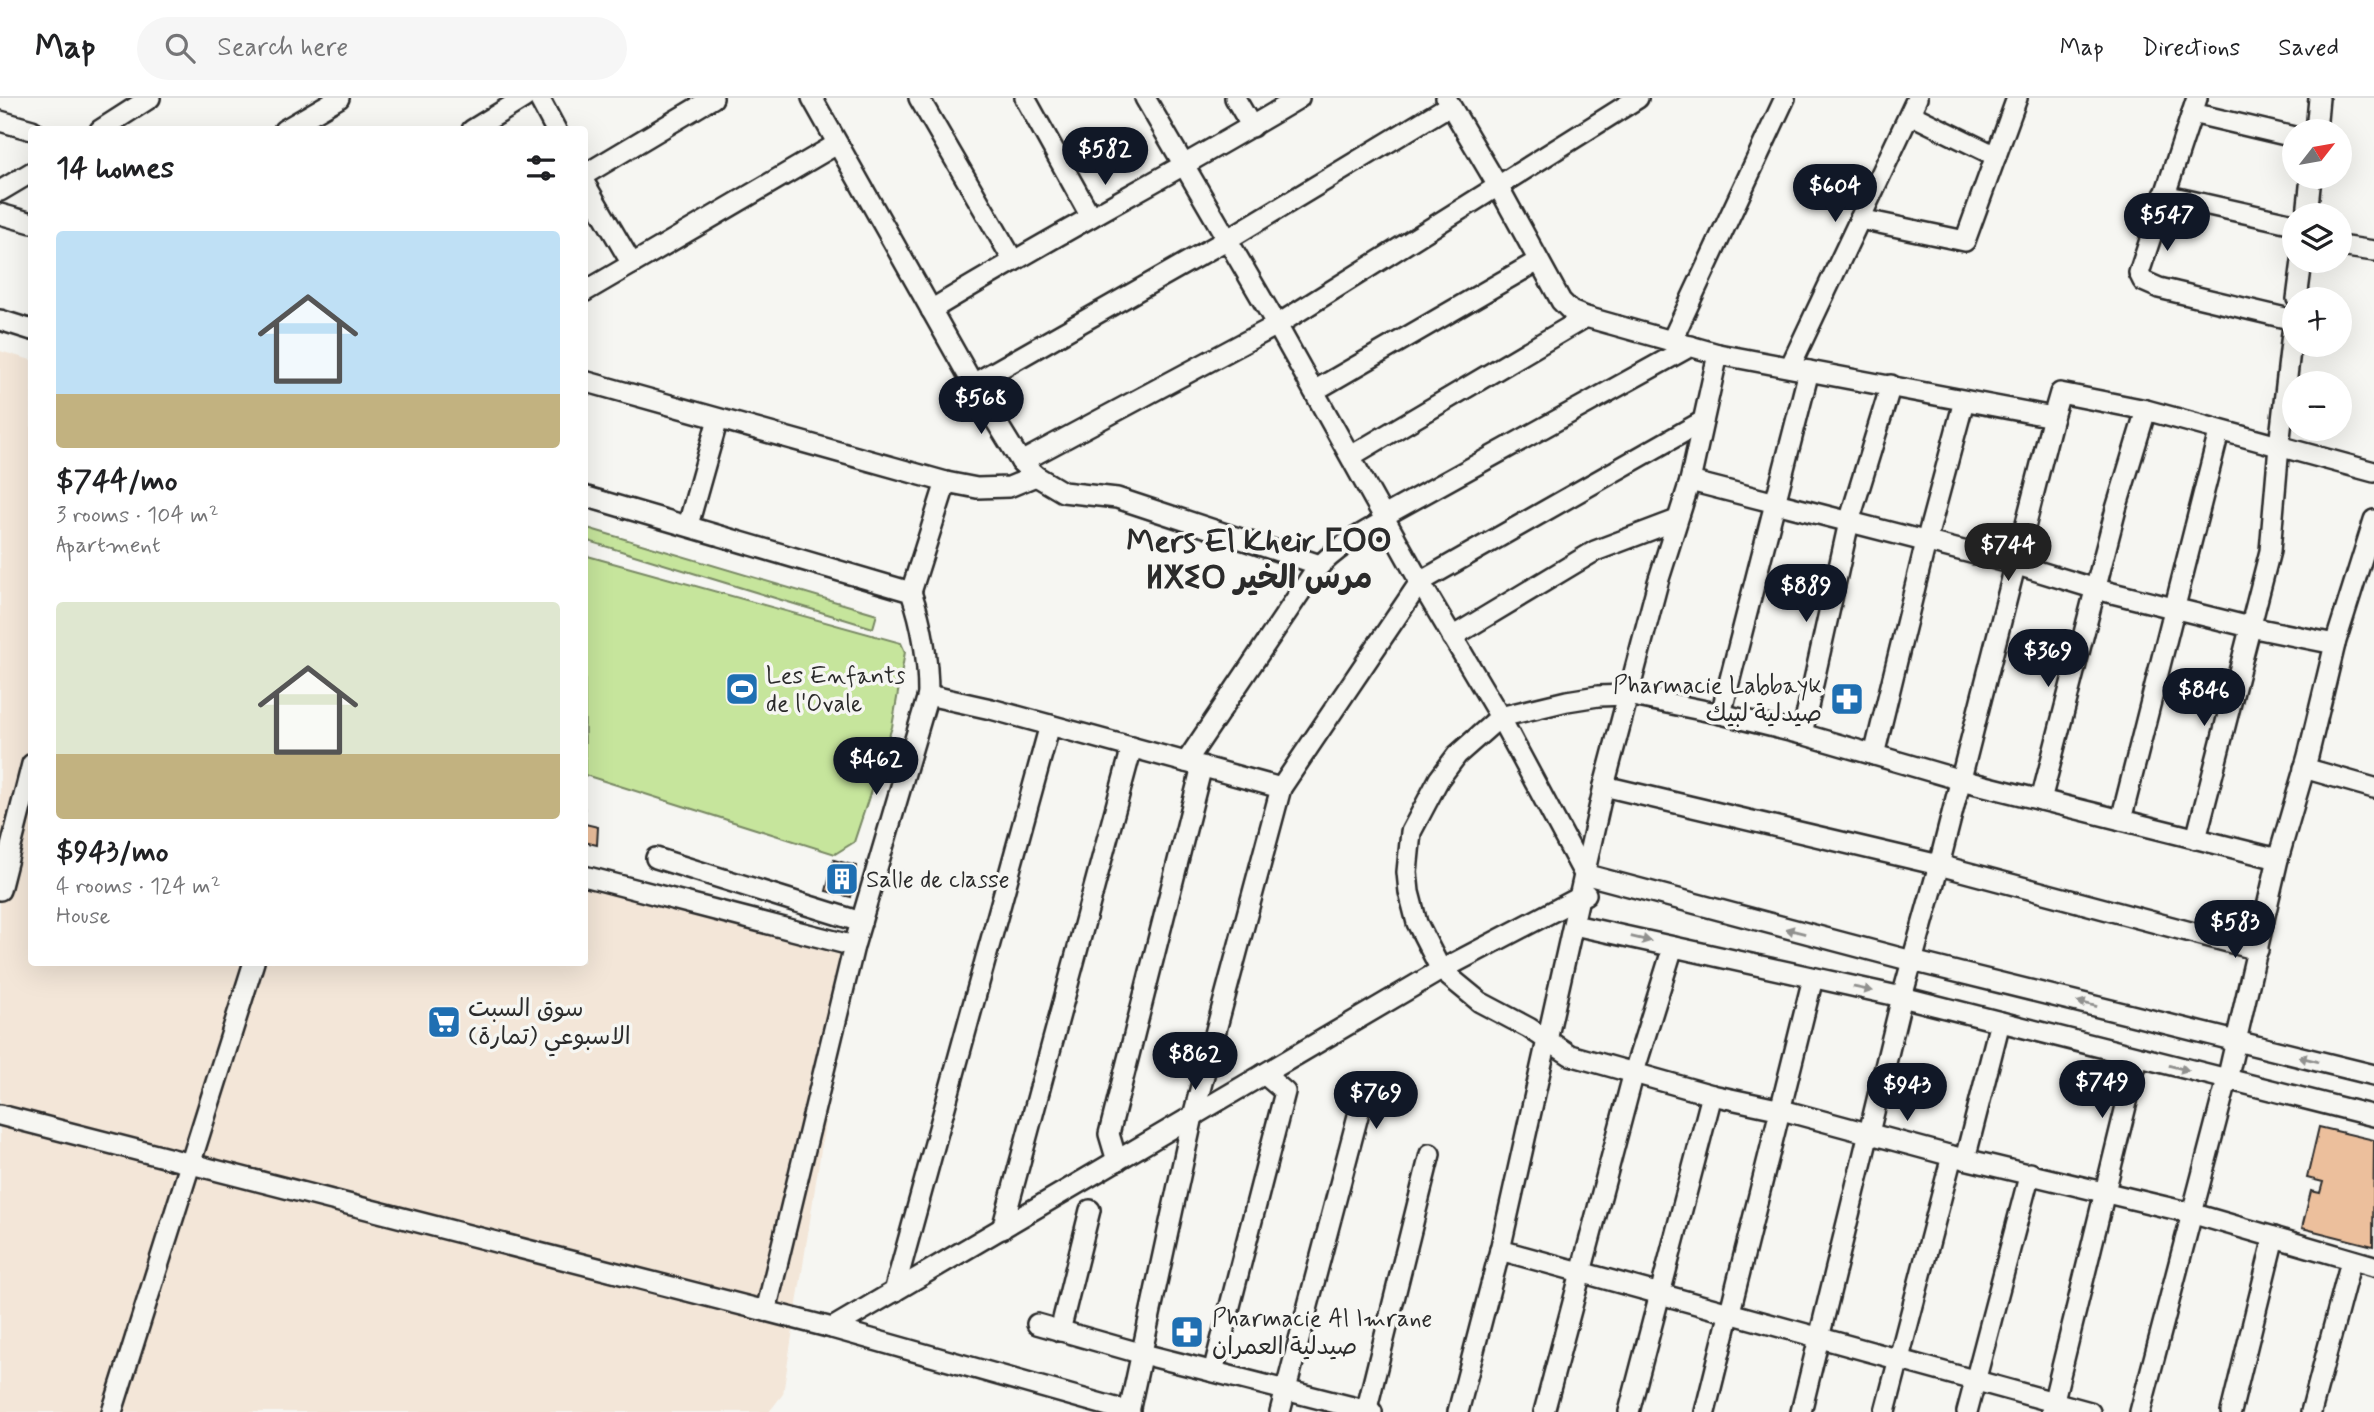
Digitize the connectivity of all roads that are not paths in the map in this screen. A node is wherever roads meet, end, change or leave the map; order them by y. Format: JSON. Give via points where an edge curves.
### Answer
{"nodes":[{"id":1,"x":150,"y":98,"type":"edge"},
{"id":2,"x":338,"y":98,"type":"edge"},
{"id":3,"x":524,"y":98,"type":"edge"},
{"id":4,"x":539,"y":98,"type":"edge"},
{"id":5,"x":713,"y":98,"type":"edge"},
{"id":6,"x":812,"y":98,"type":"edge"},
{"id":7,"x":919,"y":98,"type":"edge"},
{"id":8,"x":1025,"y":98,"type":"edge"},
{"id":9,"x":1145,"y":98,"type":"edge"},
{"id":10,"x":1235,"y":98,"type":"edge"},
{"id":11,"x":1300,"y":98,"type":"edge"},
{"id":12,"x":1638,"y":98,"type":"edge"},
{"id":13,"x":1786,"y":98,"type":"edge"},
{"id":14,"x":2017,"y":98,"type":"edge"},
{"id":15,"x":2319,"y":98,"type":"edge"},
{"id":16,"x":1448,"y":102,"type":"edge"},
{"id":17,"x":1913,"y":106,"type":"edge"},
{"id":18,"x":2194,"y":106,"type":"edge"},
{"id":19,"x":2317,"y":119,"type":"edge"},
{"id":20,"x":0,"y":121,"type":"edge"},
{"id":21,"x":106,"y":126,"type":"edge"},
{"id":22,"x":291,"y":126,"type":"edge"},
{"id":23,"x":478,"y":126,"type":"edge"},
{"id":24,"x":554,"y":126,"type":"edge"},
{"id":25,"x":1252,"y":127,"type":"junction"},
{"id":26,"x":28,"y":129,"type":"edge"},
{"id":27,"x":2282,"y":133,"type":"edge"},
{"id":28,"x":837,"y":144,"type":"junction"},
{"id":29,"x":1996,"y":156,"type":"junction"},
{"id":30,"x":1185,"y":165,"type":"junction"},
{"id":31,"x":588,"y":173,"type":"edge"},
{"id":32,"x":28,"y":174,"type":"edge"},
{"id":33,"x":1498,"y":186,"type":"junction"},
{"id":34,"x":588,"y":189,"type":"edge"},
{"id":35,"x":0,"y":191,"type":"edge"},
{"id":36,"x":2164,"y":195,"type":"junction"},
{"id":37,"x":0,"y":214,"type":"edge"},
{"id":38,"x":1091,"y":217,"type":"junction"},
{"id":39,"x":1860,"y":219,"type":"junction"},
{"id":40,"x":2282,"y":221,"type":"edge"},
{"id":41,"x":28,"y":222,"type":"edge"},
{"id":42,"x":1228,"y":239,"type":"junction"},
{"id":43,"x":2352,"y":248,"type":"edge"},
{"id":44,"x":2374,"y":251,"type":"edge"},
{"id":45,"x":1013,"y":260,"type":"junction"},
{"id":46,"x":1538,"y":261,"type":"junction"},
{"id":47,"x":632,"y":264,"type":"junction"},
{"id":48,"x":588,"y":290,"type":"edge"},
{"id":49,"x":931,"y":310,"type":"junction"},
{"id":50,"x":2282,"y":315,"type":"edge"},
{"id":51,"x":1586,"y":317,"type":"junction"},
{"id":52,"x":0,"y":320,"type":"edge"},
{"id":53,"x":1277,"y":325,"type":"junction"},
{"id":54,"x":28,"y":329,"type":"edge"},
{"id":55,"x":1681,"y":343,"type":"junction"},
{"id":56,"x":1718,"y":354,"type":"junction"},
{"id":57,"x":2289,"y":357,"type":"edge"},
{"id":58,"x":1800,"y":369,"type":"junction"},
{"id":59,"x":588,"y":383,"type":"edge"},
{"id":60,"x":973,"y":384,"type":"junction"},
{"id":61,"x":1891,"y":385,"type":"junction"},
{"id":62,"x":1314,"y":391,"type":"junction"},
{"id":63,"x":1964,"y":401,"type":"junction"},
{"id":64,"x":2146,"y":410,"type":"junction"},
{"id":65,"x":2053,"y":417,"type":"junction"},
{"id":66,"x":718,"y":419,"type":"junction"},
{"id":67,"x":1703,"y":421,"type":"junction"},
{"id":68,"x":2220,"y":432,"type":"junction"},
{"id":69,"x":2279,"y":446,"type":"junction"},
{"id":70,"x":1350,"y":456,"type":"junction"},
{"id":71,"x":1021,"y":462,"type":"junction"},
{"id":72,"x":2374,"y":472,"type":"edge"},
{"id":73,"x":1036,"y":476,"type":"junction"},
{"id":74,"x":1690,"y":481,"type":"junction"},
{"id":75,"x":946,"y":482,"type":"junction"},
{"id":76,"x":588,"y":497,"type":"edge"},
{"id":77,"x":1774,"y":503,"type":"junction"},
{"id":78,"x":1385,"y":518,"type":"junction"},
{"id":79,"x":1678,"y":520,"type":"junction"},
{"id":80,"x":2374,"y":520,"type":"edge"},
{"id":81,"x":1849,"y":522,"type":"junction"},
{"id":82,"x":688,"y":526,"type":"junction"},
{"id":83,"x":1926,"y":542,"type":"junction"},
{"id":84,"x":2014,"y":564,"type":"junction"},
{"id":85,"x":1320,"y":565,"type":"junction"},
{"id":86,"x":1420,"y":582,"type":"junction"},
{"id":87,"x":2096,"y":589,"type":"junction"},
{"id":88,"x":911,"y":592,"type":"junction"},
{"id":89,"x":2174,"y":607,"type":"junction"},
{"id":90,"x":2250,"y":627,"type":"junction"},
{"id":91,"x":1452,"y":637,"type":"junction"},
{"id":92,"x":2335,"y":644,"type":"junction"},
{"id":93,"x":928,"y":695,"type":"junction"},
{"id":94,"x":1628,"y":695,"type":"junction"},
{"id":95,"x":1721,"y":713,"type":"junction"},
{"id":96,"x":1500,"y":718,"type":"junction"},
{"id":97,"x":1050,"y":725,"type":"junction"},
{"id":98,"x":1802,"y":734,"type":"junction"},
{"id":99,"x":1132,"y":747,"type":"junction"},
{"id":100,"x":1874,"y":755,"type":"junction"},
{"id":101,"x":1194,"y":764,"type":"junction"},
{"id":102,"x":2304,"y":768,"type":"junction"},
{"id":103,"x":28,"y":780,"type":"edge"},
{"id":104,"x":1961,"y":780,"type":"junction"},
{"id":105,"x":1604,"y":786,"type":"junction"},
{"id":106,"x":1281,"y":788,"type":"junction"},
{"id":107,"x":2374,"y":788,"type":"edge"},
{"id":108,"x":2041,"y":800,"type":"junction"},
{"id":109,"x":2120,"y":820,"type":"junction"},
{"id":110,"x":2196,"y":839,"type":"junction"},
{"id":111,"x":656,"y":858,"type":"dead end"},
{"id":112,"x":2278,"y":859,"type":"junction"},
{"id":113,"x":1939,"y":865,"type":"junction"},
{"id":114,"x":1584,"y":874,"type":"junction"},
{"id":115,"x":588,"y":877,"type":"edge"},
{"id":116,"x":1612,"y":882,"type":"junction"},
{"id":117,"x":0,"y":890,"type":"edge"},
{"id":118,"x":1580,"y":897,"type":"junction"},
{"id":119,"x":861,"y":922,"type":"junction"},
{"id":120,"x":1574,"y":925,"type":"junction"},
{"id":121,"x":854,"y":946,"type":"junction"},
{"id":122,"x":1673,"y":947,"type":"junction"},
{"id":123,"x":2258,"y":950,"type":"junction"},
{"id":124,"x":1912,"y":961,"type":"junction"},
{"id":125,"x":253,"y":966,"type":"edge"},
{"id":126,"x":1441,"y":970,"type":"junction"},
{"id":127,"x":1813,"y":978,"type":"junction"},
{"id":128,"x":1902,"y":997,"type":"junction"},
{"id":129,"x":2000,"y":1022,"type":"junction"},
{"id":130,"x":1548,"y":1040,"type":"junction"},
{"id":131,"x":2236,"y":1041,"type":"junction"},
{"id":132,"x":2138,"y":1058,"type":"junction"},
{"id":133,"x":1634,"y":1072,"type":"junction"},
{"id":134,"x":1264,"y":1074,"type":"junction"},
{"id":135,"x":2374,"y":1075,"type":"edge"},
{"id":136,"x":2227,"y":1080,"type":"junction"},
{"id":137,"x":1712,"y":1095,"type":"junction"},
{"id":138,"x":1360,"y":1108,"type":"dead end"},
{"id":139,"x":1782,"y":1110,"type":"junction"},
{"id":140,"x":0,"y":1115,"type":"edge"},
{"id":141,"x":1193,"y":1116,"type":"junction"},
{"id":142,"x":2374,"y":1116,"type":"edge"},
{"id":143,"x":1867,"y":1133,"type":"junction"},
{"id":144,"x":1430,"y":1154,"type":"dead end"},
{"id":145,"x":1959,"y":1157,"type":"junction"},
{"id":146,"x":1117,"y":1161,"type":"junction"},
{"id":147,"x":191,"y":1164,"type":"junction"},
{"id":148,"x":2030,"y":1173,"type":"junction"},
{"id":149,"x":2105,"y":1192,"type":"junction"},
{"id":150,"x":1090,"y":1210,"type":"dead end"},
{"id":151,"x":2192,"y":1213,"type":"junction"},
{"id":152,"x":1002,"y":1229,"type":"junction"},
{"id":153,"x":2274,"y":1237,"type":"junction"},
{"id":154,"x":1500,"y":1250,"type":"junction"},
{"id":155,"x":2351,"y":1261,"type":"junction"},
{"id":156,"x":2374,"y":1266,"type":"edge"},
{"id":157,"x":1580,"y":1272,"type":"junction"},
{"id":158,"x":894,"y":1292,"type":"junction"},
{"id":159,"x":1661,"y":1294,"type":"junction"},
{"id":160,"x":766,"y":1311,"type":"junction"},
{"id":161,"x":1730,"y":1313,"type":"junction"},
{"id":162,"x":1037,"y":1324,"type":"dead end"},
{"id":163,"x":832,"y":1328,"type":"junction"},
{"id":164,"x":1060,"y":1331,"type":"junction"},
{"id":165,"x":1820,"y":1338,"type":"junction"},
{"id":166,"x":1143,"y":1354,"type":"junction"},
{"id":167,"x":1899,"y":1359,"type":"junction"},
{"id":168,"x":1213,"y":1372,"type":"junction"},
{"id":169,"x":1974,"y":1380,"type":"junction"},
{"id":170,"x":1285,"y":1391,"type":"junction"},
{"id":171,"x":2052,"y":1407,"type":"edge"},
{"id":172,"x":112,"y":1412,"type":"edge"},
{"id":173,"x":1130,"y":1412,"type":"edge"},
{"id":174,"x":1280,"y":1412,"type":"edge"},
{"id":175,"x":1368,"y":1412,"type":"edge"},
{"id":176,"x":1458,"y":1412,"type":"edge"},
{"id":177,"x":1544,"y":1412,"type":"edge"},
{"id":178,"x":1629,"y":1412,"type":"edge"},
{"id":179,"x":1705,"y":1412,"type":"edge"},
{"id":180,"x":1801,"y":1412,"type":"edge"},
{"id":181,"x":1885,"y":1412,"type":"edge"},
{"id":182,"x":1967,"y":1412,"type":"edge"},
{"id":183,"x":2090,"y":1412,"type":"edge"},
{"id":184,"x":2140,"y":1412,"type":"edge"},
{"id":185,"x":2231,"y":1412,"type":"edge"},
{"id":186,"x":2311,"y":1412,"type":"edge"}],
"edges":[{"from":1,"to":21,"type":"street"},
{"from":2,"to":22,"type":"street"},
{"from":3,"to":23,"type":"street"},
{"from":4,"to":24,"type":"street"},
{"from":5,"to":31,"type":"street"},
{"from":6,"to":28,"type":"street"},
{"from":7,"to":45,"type":"street"},
{"from":8,"to":38,"type":"street"},
{"from":9,"to":30,"type":"street"},
{"from":10,"to":25,"type":"street"},
{"from":11,"to":25,"type":"street"},
{"from":12,"to":33,"type":"street"},
{"from":13,"to":55,"type":"street"},
{"from":14,"to":29,"type":"street"},
{"from":15,"to":19,"type":"street"},
{"from":16,"to":33,"type":"street"},
{"from":16,"to":42,"type":"street"},
{"from":17,"to":29,"type":"street"},
{"from":17,"to":39,"type":"street"},
{"from":18,"to":27,"type":"street"},
{"from":18,"to":36,"type":"street"},
{"from":20,"to":26,"type":"street"},
{"from":25,"to":30,"type":"street"},
{"from":28,"to":47,"type":"street"},
{"from":28,"to":49,"type":"street"},
{"from":29,"to":39,"type":"street","via":[[1965,241]]},
{"from":30,"to":38,"type":"street"},
{"from":30,"to":42,"type":"street"},
{"from":32,"to":35,"type":"street"},
{"from":33,"to":46,"type":"street"},
{"from":33,"to":53,"type":"street"},
{"from":34,"to":47,"type":"street"},
{"from":36,"to":40,"type":"street"},
{"from":36,"to":50,"type":"street","via":[[2139,272],[2143,281]]},
{"from":37,"to":41,"type":"street"},
{"from":38,"to":45,"type":"street"},
{"from":39,"to":58,"type":"street"},
{"from":42,"to":53,"type":"street"},
{"from":42,"to":60,"type":"street"},
{"from":43,"to":44,"type":"street"},
{"from":45,"to":49,"type":"street"},
{"from":46,"to":51,"type":"street","via":[[1560,302]]},
{"from":46,"to":62,"type":"street"},
{"from":47,"to":48,"type":"street"},
{"from":49,"to":60,"type":"street"},
{"from":51,"to":55,"type":"street"},
{"from":51,"to":70,"type":"street"},
{"from":52,"to":54,"type":"street"},
{"from":53,"to":62,"type":"street"},
{"from":53,"to":71,"type":"street"},
{"from":55,"to":56,"type":"street"},
{"from":55,"to":78,"type":"street"},
{"from":56,"to":58,"type":"street"},
{"from":56,"to":67,"type":"street"},
{"from":57,"to":69,"type":"street"},
{"from":58,"to":61,"type":"street"},
{"from":58,"to":77,"type":"street"},
{"from":59,"to":66,"type":"street"},
{"from":60,"to":71,"type":"street"},
{"from":61,"to":63,"type":"street"},
{"from":61,"to":81,"type":"street"},
{"from":62,"to":70,"type":"street"},
{"from":63,"to":65,"type":"street"},
{"from":63,"to":83,"type":"street"},
{"from":64,"to":65,"type":"street","via":[[2060,393]]},
{"from":64,"to":68,"type":"street"},
{"from":64,"to":87,"type":"street"},
{"from":65,"to":84,"type":"street"},
{"from":66,"to":75,"type":"street"},
{"from":66,"to":82,"type":"street"},
{"from":67,"to":74,"type":"street"},
{"from":67,"to":86,"type":"street"},
{"from":68,"to":69,"type":"street"},
{"from":68,"to":89,"type":"street"},
{"from":69,"to":72,"type":"street"},
{"from":69,"to":90,"type":"street","via":[[2270,551]]},
{"from":70,"to":78,"type":"street"},
{"from":71,"to":73,"type":"street"},
{"from":73,"to":75,"type":"street","via":[[1009,487],[977,488]]},
{"from":73,"to":85,"type":"street","via":[[1063,492],[1117,498]]},
{"from":74,"to":77,"type":"street"},
{"from":74,"to":79,"type":"street"},
{"from":75,"to":88,"type":"street"},
{"from":76,"to":82,"type":"street"},
{"from":77,"to":81,"type":"street"},
{"from":77,"to":95,"type":"street"},
{"from":78,"to":85,"type":"street"},
{"from":78,"to":86,"type":"street"},
{"from":79,"to":91,"type":"street","via":[[1595,551]]},
{"from":79,"to":94,"type":"street"},
{"from":80,"to":92,"type":"street"},
{"from":81,"to":83,"type":"street"},
{"from":81,"to":98,"type":"street"},
{"from":82,"to":88,"type":"street"},
{"from":83,"to":84,"type":"street"},
{"from":83,"to":100,"type":"street"},
{"from":84,"to":87,"type":"street"},
{"from":84,"to":104,"type":"street"},
{"from":85,"to":101,"type":"street"},
{"from":86,"to":91,"type":"street"},
{"from":86,"to":106,"type":"street"},
{"from":87,"to":89,"type":"street"},
{"from":87,"to":108,"type":"street"},
{"from":88,"to":93,"type":"street","via":[[923,627]]},
{"from":89,"to":90,"type":"street"},
{"from":89,"to":109,"type":"street"},
{"from":90,"to":92,"type":"street"},
{"from":90,"to":110,"type":"street"},
{"from":91,"to":96,"type":"street"},
{"from":92,"to":102,"type":"street"},
{"from":93,"to":97,"type":"street"},
{"from":93,"to":119,"type":"street"},
{"from":94,"to":95,"type":"street"},
{"from":94,"to":96,"type":"street","via":[[1567,701]]},
{"from":94,"to":105,"type":"street"},
{"from":95,"to":98,"type":"street"},
{"from":96,"to":114,"type":"street"},
{"from":96,"to":126,"type":"street","via":[[1457,754],[1411,832],[1409,892],[1417,923]]},
{"from":97,"to":99,"type":"street"},
{"from":97,"to":158,"type":"street"},
{"from":98,"to":100,"type":"street"},
{"from":99,"to":101,"type":"street"},
{"from":99,"to":152,"type":"street"},
{"from":100,"to":104,"type":"street"},
{"from":101,"to":106,"type":"street"},
{"from":101,"to":146,"type":"street","via":[[1109,1134]]},
{"from":102,"to":107,"type":"street"},
{"from":102,"to":112,"type":"street"},
{"from":103,"to":117,"type":"street"},
{"from":104,"to":108,"type":"street"},
{"from":104,"to":113,"type":"street"},
{"from":105,"to":113,"type":"street"},
{"from":105,"to":114,"type":"street"},
{"from":106,"to":141,"type":"street"},
{"from":108,"to":109,"type":"street"},
{"from":109,"to":110,"type":"street"},
{"from":110,"to":112,"type":"street"},
{"from":111,"to":119,"type":"street"},
{"from":112,"to":123,"type":"street"},
{"from":113,"to":123,"type":"street"},
{"from":113,"to":124,"type":"street"},
{"from":114,"to":116,"type":"street"},
{"from":114,"to":118,"type":"street"},
{"from":115,"to":121,"type":"street"},
{"from":116,"to":118,"type":"street"},
{"from":124,"to":116,"type":"street","one_way":true},
{"from":118,"to":120,"type":"street"},
{"from":118,"to":126,"type":"street"},
{"from":119,"to":121,"type":"street"},
{"from":120,"to":122,"type":"street","one_way":true},
{"from":120,"to":130,"type":"street"},
{"from":121,"to":160,"type":"street"},
{"from":122,"to":127,"type":"street"},
{"from":122,"to":133,"type":"street"},
{"from":123,"to":131,"type":"street"},
{"from":124,"to":128,"type":"street"},
{"from":131,"to":124,"type":"street","one_way":true},
{"from":125,"to":147,"type":"street"},
{"from":126,"to":130,"type":"street","via":[[1480,1002]]},
{"from":126,"to":134,"type":"street"},
{"from":127,"to":128,"type":"street","one_way":true},
{"from":127,"to":139,"type":"street"},
{"from":128,"to":129,"type":"street"},
{"from":128,"to":143,"type":"street"},
{"from":129,"to":132,"type":"street"},
{"from":129,"to":145,"type":"street"},
{"from":130,"to":133,"type":"street","via":[[1570,1055]]},
{"from":130,"to":154,"type":"street"},
{"from":135,"to":131,"type":"street","one_way":true},
{"from":131,"to":136,"type":"street"},
{"from":132,"to":136,"type":"street","one_way":true},
{"from":132,"to":149,"type":"street"},
{"from":133,"to":137,"type":"street"},
{"from":133,"to":157,"type":"street"},
{"from":134,"to":141,"type":"street"},
{"from":134,"to":168,"type":"street","via":[[1285,1092]]},
{"from":136,"to":142,"type":"street"},
{"from":136,"to":151,"type":"street"},
{"from":137,"to":139,"type":"street"},
{"from":137,"to":159,"type":"street"},
{"from":138,"to":170,"type":"street"},
{"from":139,"to":143,"type":"street"},
{"from":139,"to":161,"type":"street"},
{"from":140,"to":147,"type":"street"},
{"from":141,"to":146,"type":"street"},
{"from":141,"to":166,"type":"street"},
{"from":143,"to":145,"type":"street"},
{"from":143,"to":165,"type":"street"},
{"from":144,"to":175,"type":"street"},
{"from":145,"to":148,"type":"street"},
{"from":145,"to":167,"type":"street"},
{"from":146,"to":152,"type":"street"},
{"from":147,"to":160,"type":"street"},
{"from":147,"to":172,"type":"street"},
{"from":148,"to":149,"type":"street"},
{"from":148,"to":169,"type":"street"},
{"from":149,"to":151,"type":"street"},
{"from":149,"to":171,"type":"street"},
{"from":150,"to":164,"type":"street"},
{"from":151,"to":153,"type":"street"},
{"from":151,"to":184,"type":"street"},
{"from":152,"to":158,"type":"street"},
{"from":153,"to":155,"type":"street"},
{"from":153,"to":185,"type":"street"},
{"from":154,"to":157,"type":"street"},
{"from":154,"to":176,"type":"street"},
{"from":155,"to":156,"type":"street"},
{"from":155,"to":186,"type":"street"},
{"from":157,"to":159,"type":"street"},
{"from":157,"to":177,"type":"street"},
{"from":158,"to":163,"type":"street"},
{"from":159,"to":161,"type":"street"},
{"from":159,"to":178,"type":"street"},
{"from":160,"to":163,"type":"street"},
{"from":161,"to":165,"type":"street"},
{"from":161,"to":179,"type":"street"},
{"from":162,"to":164,"type":"street"},
{"from":163,"to":173,"type":"street"},
{"from":164,"to":166,"type":"street"},
{"from":165,"to":167,"type":"street"},
{"from":165,"to":180,"type":"street"},
{"from":166,"to":168,"type":"street"},
{"from":166,"to":173,"type":"street"},
{"from":167,"to":169,"type":"street"},
{"from":167,"to":181,"type":"street"},
{"from":168,"to":170,"type":"street"},
{"from":169,"to":171,"type":"street"},
{"from":169,"to":182,"type":"street"},
{"from":170,"to":174,"type":"street"},
{"from":170,"to":175,"type":"street"},
{"from":171,"to":183,"type":"street"}]}
